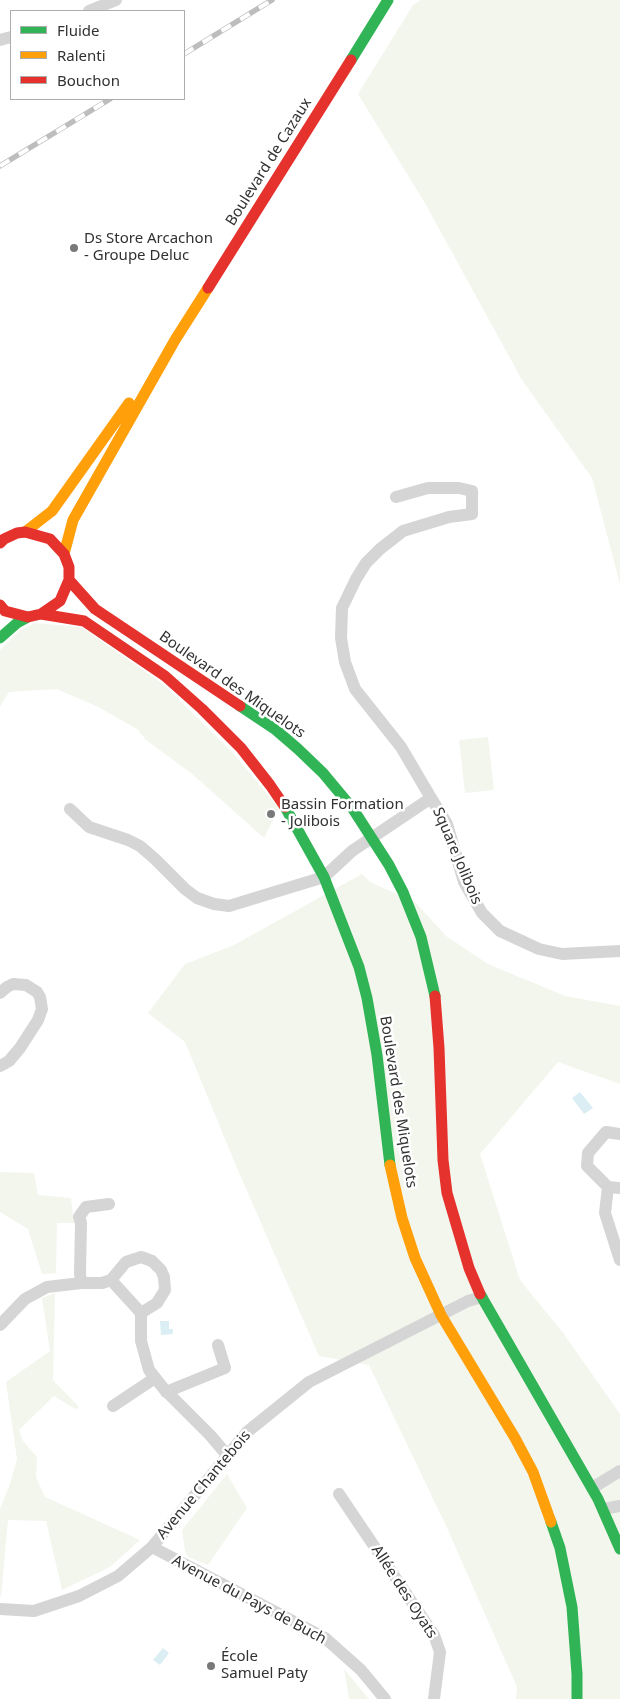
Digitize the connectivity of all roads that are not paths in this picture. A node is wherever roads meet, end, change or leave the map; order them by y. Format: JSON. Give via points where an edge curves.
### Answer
{"nodes":[{"id":1,"x":116,"y":0,"type":"edge"},
{"id":2,"x":388,"y":0,"type":"edge"},
{"id":3,"x":91,"y":10,"type":"edge"},
{"id":4,"x":175,"y":340,"type":"junction"},
{"id":5,"x":396,"y":497,"type":"dead end"},
{"id":6,"x":25,"y":532,"type":"junction"},
{"id":7,"x":1,"y":540,"type":"edge"},
{"id":8,"x":64,"y":554,"type":"junction"},
{"id":9,"x":69,"y":580,"type":"junction"},
{"id":10,"x":0,"y":605,"type":"edge"},
{"id":11,"x":41,"y":614,"type":"junction"},
{"id":12,"x":28,"y":617,"type":"junction"},
{"id":13,"x":0,"y":638,"type":"edge"},
{"id":14,"x":431,"y":798,"type":"junction"},
{"id":15,"x":70,"y":809,"type":"dead end"},
{"id":16,"x":373,"y":838,"type":"junction"},
{"id":17,"x":324,"y":877,"type":"junction"},
{"id":18,"x":620,"y":951,"type":"edge"},
{"id":19,"x":0,"y":993,"type":"edge"},
{"id":20,"x":0,"y":1066,"type":"edge"},
{"id":21,"x":620,"y":1134,"type":"edge"},
{"id":22,"x":614,"y":1188,"type":"edge"},
{"id":23,"x":109,"y":1204,"type":"dead end"},
{"id":24,"x":620,"y":1260,"type":"edge"},
{"id":25,"x":111,"y":1280,"type":"junction"},
{"id":26,"x":81,"y":1283,"type":"junction"},
{"id":27,"x":482,"y":1297,"type":"junction"},
{"id":28,"x":141,"y":1313,"type":"junction"},
{"id":29,"x":441,"y":1316,"type":"junction"},
{"id":30,"x":0,"y":1325,"type":"edge"},
{"id":31,"x":218,"y":1345,"type":"dead end"},
{"id":32,"x":155,"y":1378,"type":"junction"},
{"id":33,"x":166,"y":1392,"type":"junction"},
{"id":34,"x":113,"y":1406,"type":"dead end"},
{"id":35,"x":228,"y":1455,"type":"junction"},
{"id":36,"x":620,"y":1471,"type":"edge"},
{"id":37,"x":592,"y":1488,"type":"junction"},
{"id":38,"x":339,"y":1494,"type":"dead end"},
{"id":39,"x":620,"y":1506,"type":"edge"},
{"id":40,"x":603,"y":1509,"type":"junction"},
{"id":41,"x":152,"y":1547,"type":"junction"},
{"id":42,"x":620,"y":1549,"type":"edge"},
{"id":43,"x":0,"y":1610,"type":"edge"},
{"id":44,"x":385,"y":1699,"type":"edge"},
{"id":45,"x":434,"y":1699,"type":"edge"},
{"id":46,"x":577,"y":1699,"type":"edge"}],
"edges":[{"from":1,"to":3,"type":"street"},
{"from":2,"to":4,"type":"main road","name":"Boulevard de Cazaux"},
{"from":4,"to":6,"type":"main road","name":"Boulevard de Cazaux","via":[[52,511]]},
{"from":4,"to":8,"type":"main road","name":"Boulevard de Cazaux","via":[[73,520]]},
{"from":5,"to":14,"type":"street","name":"Square Jolibois","via":[[428,488],[472,491],[472,514],[403,531],[380,549],[366,563],[342,608],[341,638],[355,689],[401,746]]},
{"from":6,"to":7,"type":"main road"},
{"from":6,"to":8,"type":"main road","via":[[50,539]]},
{"from":8,"to":9,"type":"main road"},
{"from":9,"to":11,"type":"main road","via":[[60,601]]},
{"from":9,"to":16,"type":"main road","name":"Boulevard des Miquelots","via":[[95,609],[276,730],[339,791]]},
{"from":10,"to":12,"type":"main road","via":[[5,610]]},
{"from":11,"to":12,"type":"main road"},
{"from":11,"to":17,"type":"main road","name":"Boulevard des Miquelots","via":[[84,621],[165,676],[202,709],[240,748],[270,786],[292,818]]},
{"from":12,"to":13,"type":"main road"},
{"from":14,"to":16,"type":"street","name":"Square Jolibois"},
{"from":14,"to":18,"type":"street","name":"Square Jolibois","via":[[447,824],[464,882],[482,914],[500,931],[539,949],[562,954]]},
{"from":15,"to":17,"type":"street","via":[[89,827],[140,846],[184,889],[214,904],[229,906]]},
{"from":16,"to":17,"type":"street","name":"Square Jolibois"},
{"from":16,"to":27,"type":"main road","name":"Boulevard des Miquelots","via":[[403,892],[421,937],[435,997],[447,1193],[469,1268]]},
{"from":17,"to":29,"type":"main road","name":"Boulevard des Miquelots","via":[[367,998],[391,1172],[402,1218],[415,1258]]},
{"from":19,"to":20,"type":"street","via":[[7,986],[26,984],[37,992],[42,1009],[17,1052]]},
{"from":21,"to":22,"type":"street","via":[[606,1132],[588,1153],[587,1166]]},
{"from":22,"to":24,"type":"street","via":[[605,1212]]},
{"from":23,"to":26,"type":"street","via":[[86,1207],[79,1217]]},
{"from":25,"to":26,"type":"street"},
{"from":25,"to":28,"type":"street"},
{"from":25,"to":28,"type":"street","via":[[126,1262],[141,1257],[152,1261],[161,1270],[165,1290],[157,1303]]},
{"from":26,"to":30,"type":"street","via":[[48,1287],[26,1299]]},
{"from":27,"to":29,"type":"street","name":"Avenue Chantebois"},
{"from":27,"to":37,"type":"main road","name":"Boulevard des Miquelots"},
{"from":28,"to":32,"type":"street","via":[[141,1341],[149,1370]]},
{"from":29,"to":35,"type":"street","name":"Avenue Chantebois","via":[[309,1382],[247,1432]]},
{"from":29,"to":46,"type":"main road","name":"Boulevard des Miquelots","via":[[533,1472],[557,1540],[572,1607]]},
{"from":31,"to":33,"type":"street","via":[[225,1368]]},
{"from":32,"to":33,"type":"street"},
{"from":32,"to":34,"type":"street"},
{"from":33,"to":35,"type":"street"},
{"from":35,"to":41,"type":"street","name":"Avenue Chantebois"},
{"from":36,"to":37,"type":"street"},
{"from":37,"to":40,"type":"main road","name":"Boulevard des Miquelots"},
{"from":38,"to":45,"type":"street","name":"Allée des Oyats","via":[[434,1635],[440,1652]]},
{"from":39,"to":40,"type":"street"},
{"from":40,"to":42,"type":"main road","name":"Boulevard des Miquelots"},
{"from":41,"to":43,"type":"street","name":"Avenue Chantebois","via":[[118,1576],[80,1596],[34,1611]]},
{"from":41,"to":44,"type":"street","name":"Avenue du Pays de Buch","via":[[325,1638],[361,1670]]}]}
